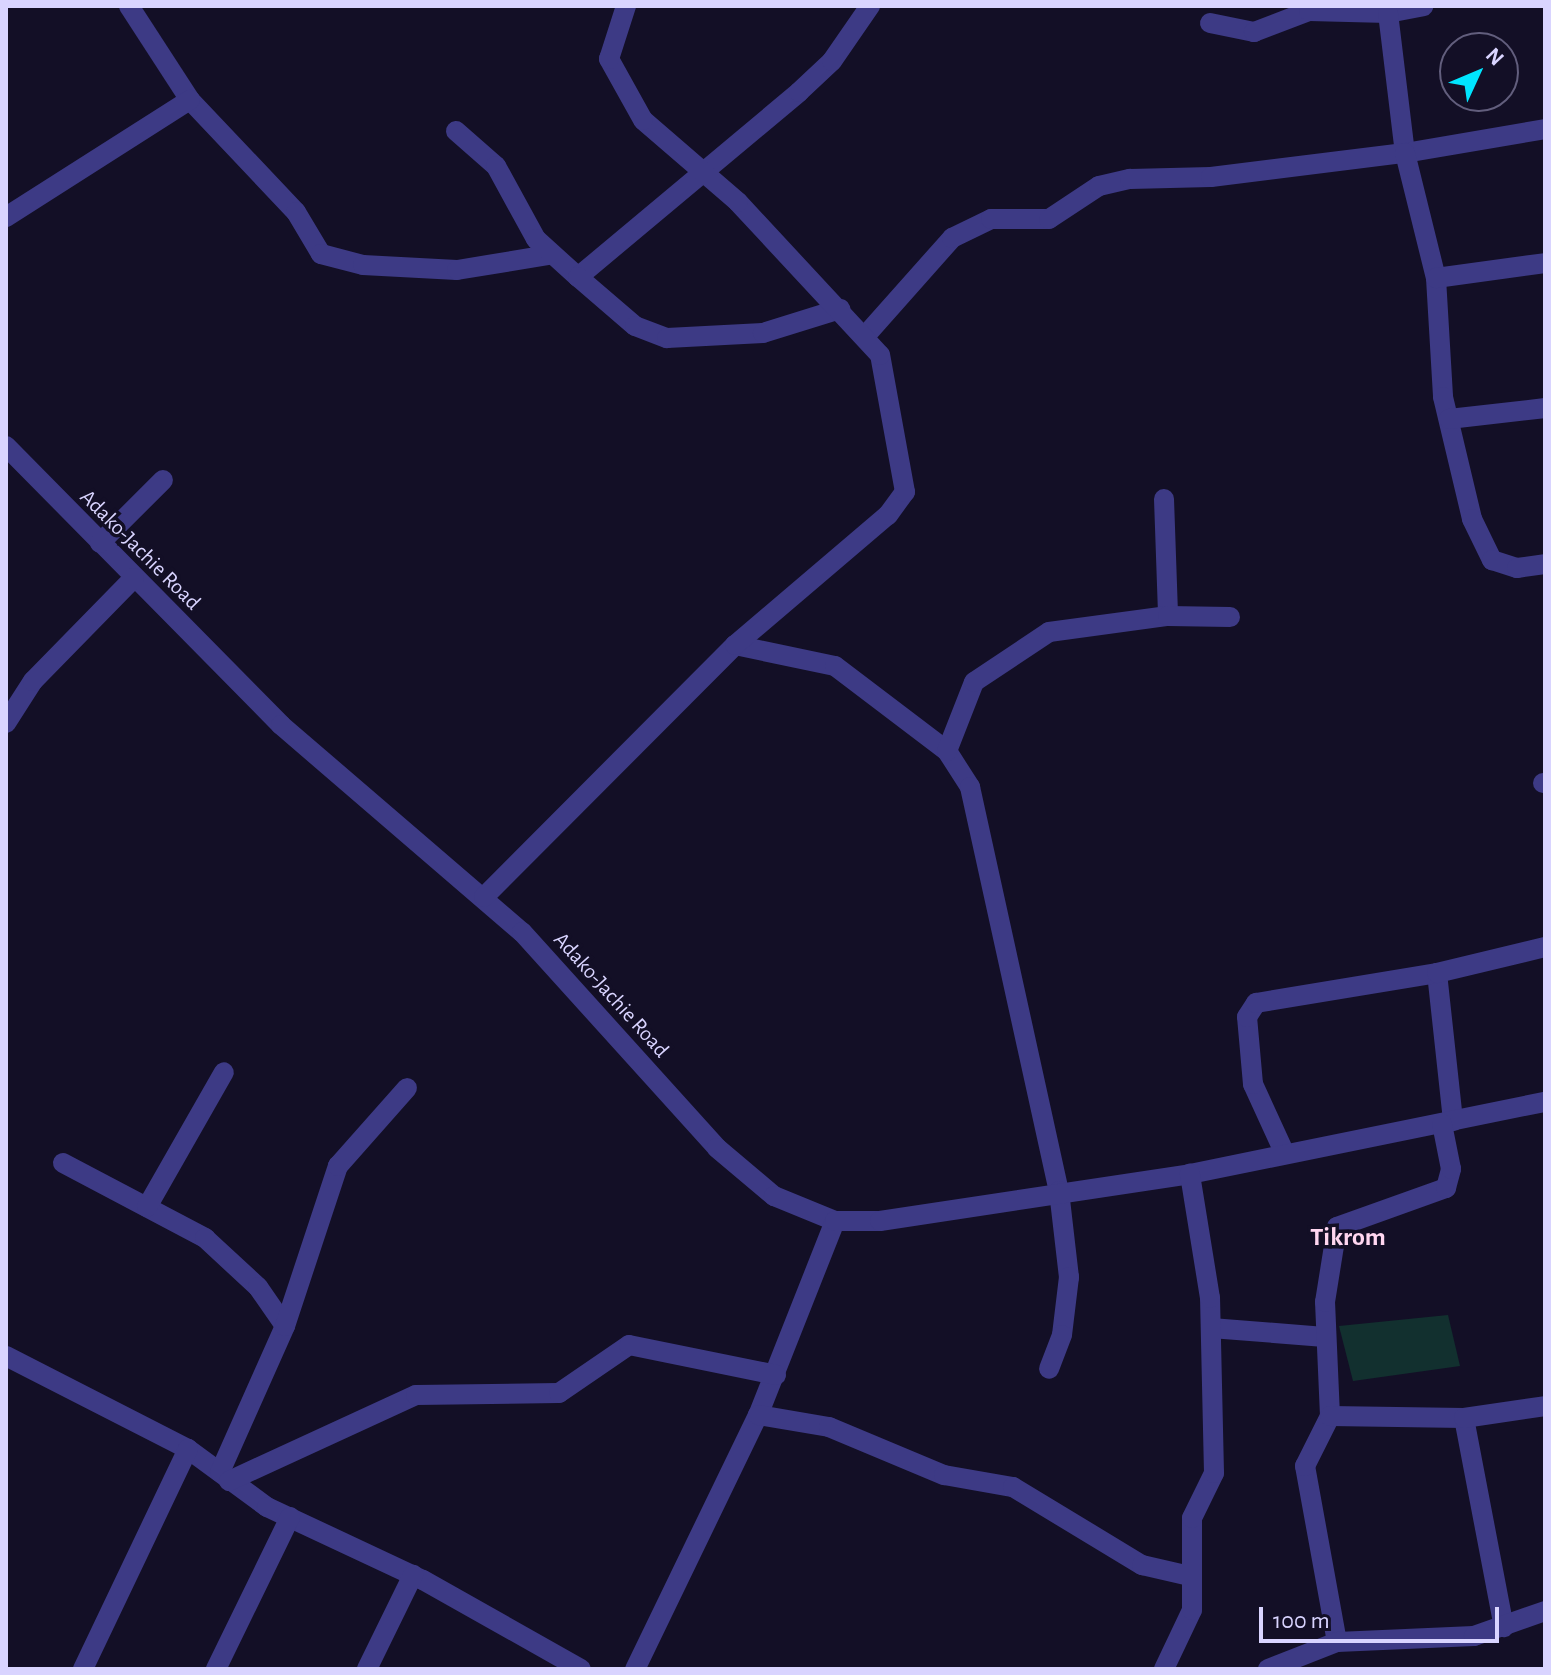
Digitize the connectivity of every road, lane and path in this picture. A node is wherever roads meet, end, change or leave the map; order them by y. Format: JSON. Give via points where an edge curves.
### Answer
{"nodes":[{"id":1,"x":129,"y":6,"type":"edge"},
{"id":2,"x":626,"y":6,"type":"edge"},
{"id":3,"x":870,"y":6,"type":"edge"},
{"id":4,"x":1423,"y":6,"type":"edge"},
{"id":5,"x":1386,"y":9,"type":"edge"},
{"id":6,"x":1210,"y":23,"type":"dead end"},
{"id":7,"x":190,"y":100,"type":"junction"},
{"id":8,"x":1545,"y":129,"type":"edge"},
{"id":9,"x":456,"y":131,"type":"dead end"},
{"id":10,"x":1405,"y":153,"type":"junction"},
{"id":11,"x":699,"y":172,"type":"junction"},
{"id":12,"x":6,"y":217,"type":"edge"},
{"id":13,"x":549,"y":255,"type":"junction"},
{"id":14,"x":1545,"y":263,"type":"edge"},
{"id":15,"x":578,"y":277,"type":"junction"},
{"id":16,"x":1436,"y":278,"type":"junction"},
{"id":17,"x":840,"y":309,"type":"junction"},
{"id":18,"x":866,"y":335,"type":"junction"},
{"id":19,"x":1545,"y":408,"type":"edge"},
{"id":20,"x":1449,"y":419,"type":"junction"},
{"id":21,"x":6,"y":446,"type":"edge"},
{"id":22,"x":163,"y":480,"type":"dead end"},
{"id":23,"x":1164,"y":499,"type":"dead end"},
{"id":24,"x":100,"y":543,"type":"junction"},
{"id":25,"x":1545,"y":564,"type":"edge"},
{"id":26,"x":134,"y":578,"type":"junction"},
{"id":27,"x":1168,"y":616,"type":"junction"},
{"id":28,"x":1230,"y":617,"type":"dead end"},
{"id":29,"x":735,"y":645,"type":"junction"},
{"id":30,"x":6,"y":723,"type":"edge"},
{"id":31,"x":947,"y":751,"type":"junction"},
{"id":32,"x":484,"y":897,"type":"junction"},
{"id":33,"x":1545,"y":947,"type":"edge"},
{"id":34,"x":1437,"y":973,"type":"junction"},
{"id":35,"x":224,"y":1072,"type":"dead end"},
{"id":36,"x":407,"y":1088,"type":"dead end"},
{"id":37,"x":1545,"y":1102,"type":"edge"},
{"id":38,"x":1447,"y":1123,"type":"junction"},
{"id":39,"x":1285,"y":1154,"type":"junction"},
{"id":40,"x":63,"y":1163,"type":"dead end"},
{"id":41,"x":1190,"y":1174,"type":"junction"},
{"id":42,"x":1059,"y":1191,"type":"junction"},
{"id":43,"x":147,"y":1207,"type":"junction"},
{"id":44,"x":835,"y":1221,"type":"junction"},
{"id":45,"x":285,"y":1326,"type":"junction"},
{"id":46,"x":1211,"y":1328,"type":"junction"},
{"id":47,"x":1325,"y":1337,"type":"junction"},
{"id":48,"x":6,"y":1356,"type":"edge"},
{"id":49,"x":1049,"y":1369,"type":"dead end"},
{"id":50,"x":776,"y":1375,"type":"junction"},
{"id":51,"x":1545,"y":1406,"type":"edge"},
{"id":52,"x":758,"y":1415,"type":"junction"},
{"id":53,"x":1330,"y":1416,"type":"junction"},
{"id":54,"x":1464,"y":1418,"type":"junction"},
{"id":55,"x":188,"y":1449,"type":"junction"},
{"id":56,"x":225,"y":1476,"type":"junction"},
{"id":57,"x":290,"y":1517,"type":"junction"},
{"id":58,"x":413,"y":1575,"type":"junction"},
{"id":59,"x":1190,"y":1576,"type":"junction"},
{"id":60,"x":1545,"y":1611,"type":"edge"},
{"id":61,"x":1504,"y":1627,"type":"junction"},
{"id":62,"x":1337,"y":1642,"type":"junction"},
{"id":63,"x":83,"y":1669,"type":"edge"},
{"id":64,"x":216,"y":1669,"type":"edge"},
{"id":65,"x":367,"y":1669,"type":"edge"},
{"id":66,"x":581,"y":1669,"type":"edge"},
{"id":67,"x":635,"y":1669,"type":"edge"},
{"id":68,"x":1164,"y":1669,"type":"edge"},
{"id":69,"x":1268,"y":1669,"type":"edge"}],
"edges":[{"from":1,"to":7,"type":"street"},
{"from":2,"to":11,"type":"street","via":[[609,59],[618,83],[662,142]]},
{"from":3,"to":11,"type":"street","via":[[832,61]]},
{"from":4,"to":5,"type":"street"},
{"from":5,"to":6,"type":"street","via":[[1309,11],[1254,32]]},
{"from":5,"to":10,"type":"street"},
{"from":7,"to":12,"type":"street"},
{"from":7,"to":13,"type":"street","via":[[296,212],[321,254],[363,265],[457,270]]},
{"from":8,"to":10,"type":"street"},
{"from":9,"to":13,"type":"street","via":[[496,166]]},
{"from":10,"to":16,"type":"street"},
{"from":10,"to":18,"type":"street","via":[[1211,177],[1130,179],[1099,186],[1036,223],[991,219],[930,257]]},
{"from":11,"to":15,"type":"street"},
{"from":11,"to":17,"type":"street"},
{"from":13,"to":15,"type":"street"},
{"from":14,"to":16,"type":"street"},
{"from":15,"to":17,"type":"street","via":[[635,326],[667,338],[763,333]]},
{"from":16,"to":20,"type":"street"},
{"from":17,"to":18,"type":"street"},
{"from":18,"to":29,"type":"street","via":[[885,366],[902,503]]},
{"from":19,"to":20,"type":"street"},
{"from":20,"to":25,"type":"street","via":[[1472,519],[1492,560],[1517,568]]},
{"from":21,"to":24,"type":"street","name":"Adako-Jachie Road"},
{"from":22,"to":24,"type":"street"},
{"from":23,"to":27,"type":"street"},
{"from":24,"to":26,"type":"street","name":"Adako-Jachie Road"},
{"from":26,"to":30,"type":"street","via":[[33,681]]},
{"from":26,"to":32,"type":"street","name":"Adako-Jachie Road","via":[[281,725]]},
{"from":27,"to":28,"type":"street"},
{"from":27,"to":31,"type":"street","via":[[1049,632],[988,668],[964,696],[959,734]]},
{"from":29,"to":31,"type":"street","via":[[835,666]]},
{"from":29,"to":32,"type":"street"},
{"from":31,"to":42,"type":"street","via":[[974,802]]},
{"from":32,"to":44,"type":"street","name":"Adako-Jachie Road","via":[[717,1148],[774,1196]]},
{"from":33,"to":34,"type":"street"},
{"from":34,"to":38,"type":"street"},
{"from":34,"to":39,"type":"street","via":[[1256,1003],[1247,1017],[1253,1084]]},
{"from":35,"to":43,"type":"street"},
{"from":36,"to":45,"type":"street","via":[[338,1166]]},
{"from":37,"to":38,"type":"street"},
{"from":38,"to":39,"type":"street"},
{"from":38,"to":47,"type":"street","via":[[1451,1169],[1446,1188],[1337,1227]]},
{"from":39,"to":41,"type":"street"},
{"from":40,"to":43,"type":"street"},
{"from":41,"to":42,"type":"street"},
{"from":41,"to":46,"type":"street"},
{"from":42,"to":44,"type":"street","via":[[880,1221]]},
{"from":42,"to":49,"type":"street","via":[[1069,1277],[1062,1335]]},
{"from":43,"to":45,"type":"street","via":[[229,1257]]},
{"from":44,"to":50,"type":"street"},
{"from":45,"to":56,"type":"street"},
{"from":46,"to":47,"type":"street"},
{"from":46,"to":59,"type":"street","via":[[1214,1473],[1192,1518]]},
{"from":47,"to":53,"type":"street"},
{"from":48,"to":55,"type":"street"},
{"from":50,"to":52,"type":"street"},
{"from":50,"to":56,"type":"street","via":[[629,1345],[559,1393],[416,1395]]},
{"from":51,"to":54,"type":"street"},
{"from":52,"to":59,"type":"street","via":[[829,1427],[967,1482],[1013,1487],[1142,1565]]},
{"from":52,"to":67,"type":"street"},
{"from":53,"to":54,"type":"street"},
{"from":53,"to":62,"type":"street","via":[[1305,1466]]},
{"from":54,"to":61,"type":"street"},
{"from":55,"to":56,"type":"street"},
{"from":55,"to":63,"type":"street"},
{"from":56,"to":57,"type":"street"},
{"from":57,"to":58,"type":"street"},
{"from":57,"to":64,"type":"street"},
{"from":58,"to":65,"type":"street"},
{"from":58,"to":66,"type":"street"},
{"from":59,"to":68,"type":"street","via":[[1192,1610]]},
{"from":60,"to":61,"type":"street"},
{"from":61,"to":62,"type":"street","via":[[1436,1642]]},
{"from":62,"to":69,"type":"street"}]}
